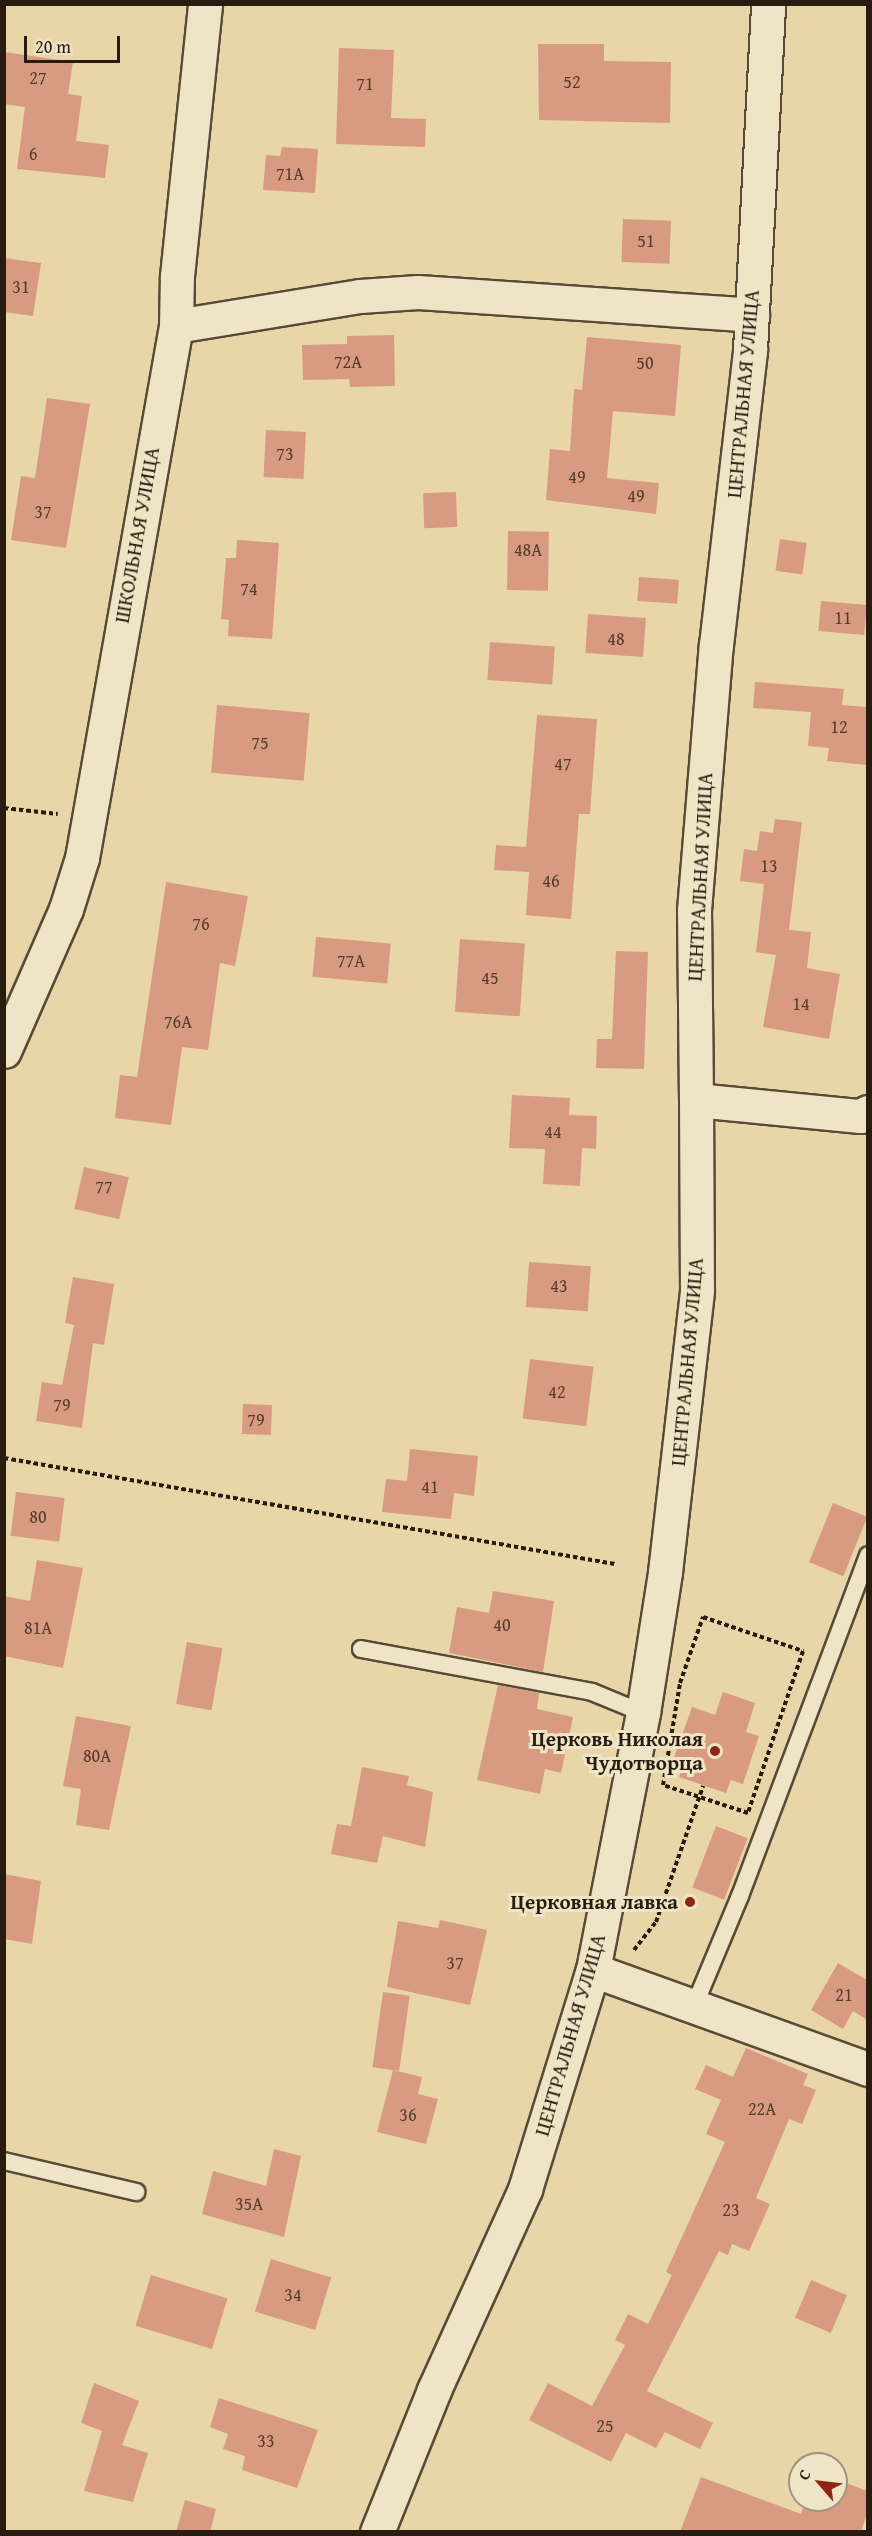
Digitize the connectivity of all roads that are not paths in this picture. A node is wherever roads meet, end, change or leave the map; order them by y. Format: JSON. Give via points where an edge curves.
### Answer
{"nodes":[{"id":1,"x":205,"y":4,"type":"edge"},
{"id":2,"x":768,"y":4,"type":"edge"},
{"id":3,"x":752,"y":315,"type":"junction"},
{"id":4,"x":176,"y":326,"type":"junction"},
{"id":5,"x":4,"y":1051,"type":"edge"},
{"id":6,"x":696,"y":1100,"type":"junction"},
{"id":7,"x":867,"y":1112,"type":"edge"},
{"id":8,"x":867,"y":1555,"type":"edge"},
{"id":9,"x":361,"y":1649,"type":"dead end"},
{"id":10,"x":643,"y":1713,"type":"junction"},
{"id":11,"x":593,"y":1970,"type":"junction"},
{"id":12,"x":695,"y":2004,"type":"junction"},
{"id":13,"x":867,"y":2069,"type":"edge"},
{"id":14,"x":4,"y":2161,"type":"edge"},
{"id":15,"x":136,"y":2192,"type":"dead end"},
{"id":16,"x":377,"y":2532,"type":"edge"}],
"edges":[{"from":1,"to":4,"type":"street","name":"ШКОЛЬНАЯ УЛИЦА","via":[[177,276]]},
{"from":2,"to":3,"type":"street","name":"ЦЕНТРАЛЬНАЯ УЛИЦА"},
{"from":3,"to":4,"type":"street","via":[[418,292],[360,296]]},
{"from":3,"to":6,"type":"street","name":"ЦЕНТРАЛЬНАЯ УЛИЦА","via":[[716,645],[694,910]]},
{"from":4,"to":5,"type":"street","name":"ШКОЛЬНАЯ УЛИЦА","via":[[89,818],[66,909]]},
{"from":6,"to":7,"type":"street","via":[[860,1116]]},
{"from":6,"to":10,"type":"street","name":"ЦЕНТРАЛЬНАЯ УЛИЦА","via":[[697,1290],[665,1572]]},
{"from":8,"to":12,"type":"lane","via":[[740,1896]]},
{"from":9,"to":10,"type":"lane","via":[[592,1692]]},
{"from":10,"to":11,"type":"street","name":"ЦЕНТРАЛЬНАЯ УЛИЦА"},
{"from":11,"to":12,"type":"street"},
{"from":11,"to":16,"type":"street","name":"ЦЕНТРАЛЬНАЯ УЛИЦА","via":[[525,2188],[434,2390]]},
{"from":12,"to":13,"type":"street"},
{"from":14,"to":15,"type":"lane"}]}
